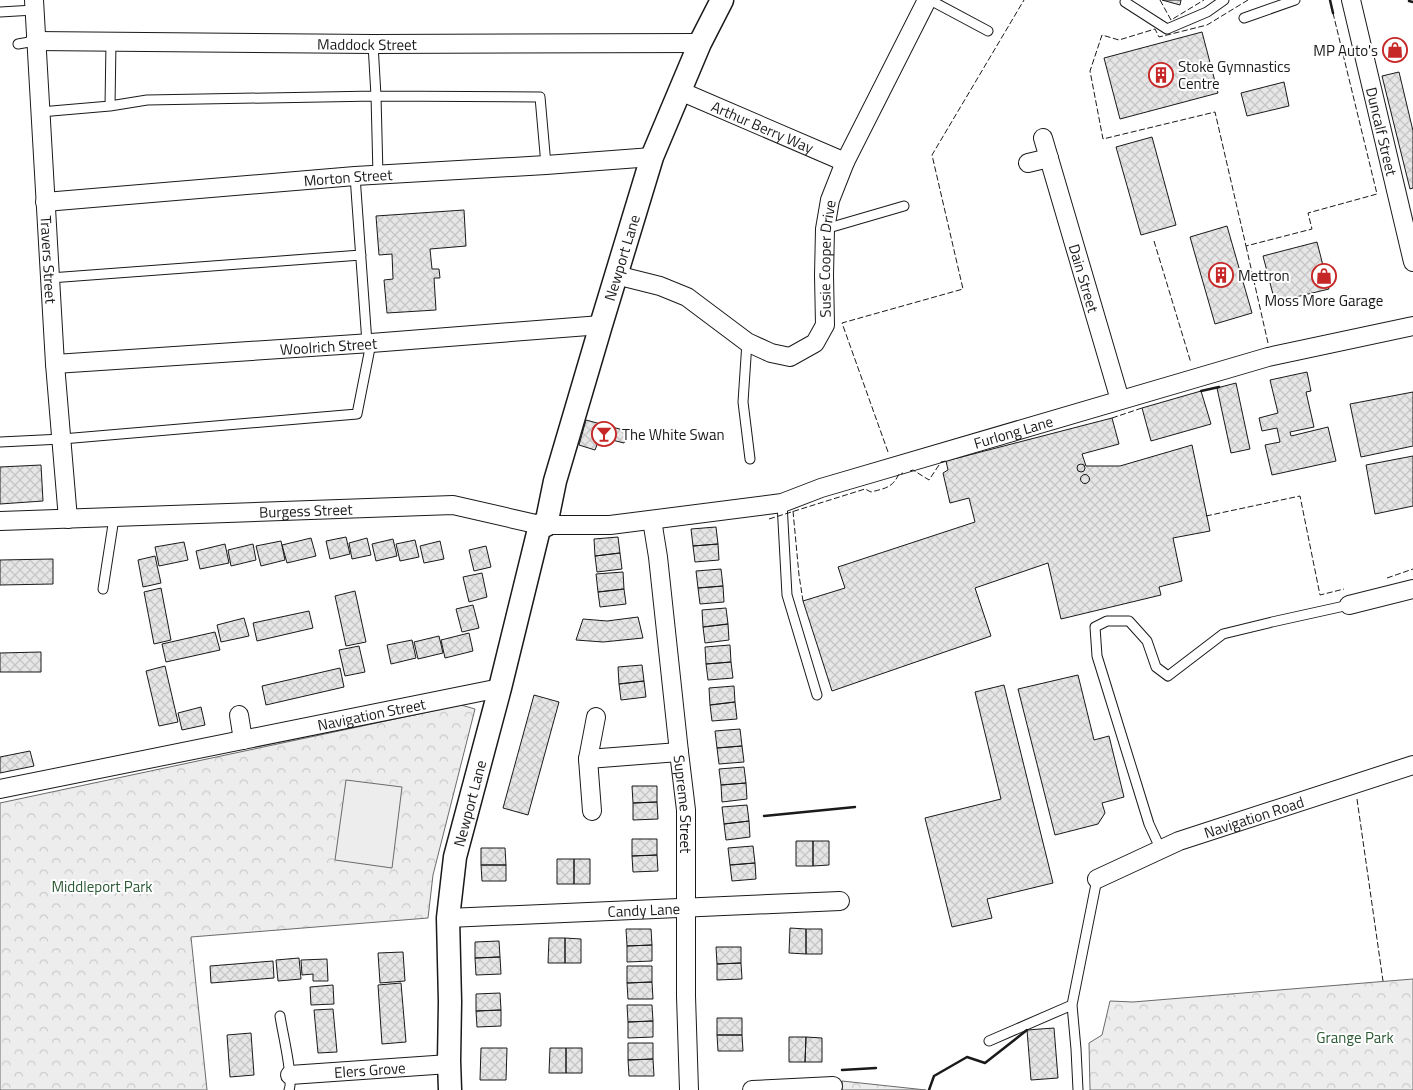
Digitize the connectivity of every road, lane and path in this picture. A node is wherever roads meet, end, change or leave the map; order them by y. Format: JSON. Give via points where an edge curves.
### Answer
{"nodes":[{"id":1,"x":928,"y":0,"type":"edge"},
{"id":2,"x":1224,"y":0,"type":"edge"},
{"id":3,"x":1295,"y":0,"type":"edge"},
{"id":4,"x":1351,"y":0,"type":"edge"},
{"id":5,"x":717,"y":2,"type":"edge"},
{"id":6,"x":1125,"y":2,"type":"dead end"},
{"id":7,"x":34,"y":5,"type":"edge"},
{"id":8,"x":0,"y":12,"type":"edge"},
{"id":9,"x":1244,"y":18,"type":"dead end"},
{"id":10,"x":988,"y":31,"type":"dead end"},
{"id":11,"x":27,"y":42,"type":"junction"},
{"id":12,"x":111,"y":42,"type":"junction"},
{"id":13,"x":700,"y":43,"type":"junction"},
{"id":14,"x":372,"y":44,"type":"junction"},
{"id":15,"x":680,"y":91,"type":"junction"},
{"id":16,"x":376,"y":96,"type":"junction"},
{"id":17,"x":110,"y":106,"type":"junction"},
{"id":18,"x":40,"y":112,"type":"junction"},
{"id":19,"x":1043,"y":138,"type":"dead end"},
{"id":20,"x":652,"y":157,"type":"junction"},
{"id":21,"x":1049,"y":158,"type":"junction"},
{"id":22,"x":845,"y":162,"type":"junction"},
{"id":23,"x":1028,"y":164,"type":"dead end"},
{"id":24,"x":546,"y":165,"type":"junction"},
{"id":25,"x":378,"y":175,"type":"junction"},
{"id":26,"x":355,"y":176,"type":"junction"},
{"id":27,"x":45,"y":202,"type":"junction"},
{"id":28,"x":904,"y":206,"type":"dead end"},
{"id":29,"x":825,"y":229,"type":"junction"},
{"id":30,"x":361,"y":255,"type":"junction"},
{"id":31,"x":1413,"y":262,"type":"edge"},
{"id":32,"x":616,"y":275,"type":"junction"},
{"id":33,"x":50,"y":278,"type":"junction"},
{"id":34,"x":600,"y":325,"type":"junction"},
{"id":35,"x":1413,"y":326,"type":"edge"},
{"id":36,"x":746,"y":342,"type":"junction"},
{"id":37,"x":369,"y":343,"type":"junction"},
{"id":38,"x":55,"y":364,"type":"junction"},
{"id":39,"x":1120,"y":400,"type":"junction"},
{"id":40,"x":62,"y":439,"type":"junction"},
{"id":41,"x":0,"y":442,"type":"edge"},
{"id":42,"x":750,"y":459,"type":"dead end"},
{"id":43,"x":782,"y":503,"type":"junction"},
{"id":44,"x":114,"y":518,"type":"junction"},
{"id":45,"x":68,"y":519,"type":"junction"},
{"id":46,"x":652,"y":520,"type":"junction"},
{"id":47,"x":0,"y":521,"type":"edge"},
{"id":48,"x":543,"y":525,"type":"junction"},
{"id":49,"x":610,"y":525,"type":"joint"},
{"id":50,"x":103,"y":588,"type":"dead end"},
{"id":51,"x":1413,"y":589,"type":"edge"},
{"id":52,"x":1349,"y":605,"type":"joint"},
{"id":53,"x":500,"y":688,"type":"junction"},
{"id":54,"x":817,"y":695,"type":"dead end"},
{"id":55,"x":239,"y":715,"type":"dead end"},
{"id":56,"x":596,"y":717,"type":"dead end"},
{"id":57,"x":242,"y":740,"type":"junction"},
{"id":58,"x":679,"y":752,"type":"junction"},
{"id":59,"x":588,"y":760,"type":"junction"},
{"id":60,"x":1413,"y":765,"type":"edge"},
{"id":61,"x":0,"y":789,"type":"edge"},
{"id":62,"x":592,"y":811,"type":"dead end"},
{"id":63,"x":1161,"y":850,"type":"junction"},
{"id":64,"x":1098,"y":879,"type":"joint"},
{"id":65,"x":840,"y":901,"type":"dead end"},
{"id":66,"x":686,"y":907,"type":"junction"},
{"id":67,"x":448,"y":918,"type":"junction"},
{"id":68,"x":1072,"y":1005,"type":"junction"},
{"id":69,"x":280,"y":1016,"type":"dead end"},
{"id":70,"x":989,"y":1041,"type":"dead end"},
{"id":71,"x":449,"y":1064,"type":"junction"},
{"id":72,"x":290,"y":1083,"type":"edge"},
{"id":73,"x":833,"y":1086,"type":"dead end"},
{"id":74,"x":450,"y":1090,"type":"edge"},
{"id":75,"x":689,"y":1090,"type":"edge"},
{"id":76,"x":752,"y":1090,"type":"edge"},
{"id":77,"x":1078,"y":1090,"type":"edge"}],
"edges":[{"from":1,"to":10,"type":"lane"},
{"from":1,"to":22,"type":"street","name":"Susie Cooper Drive"},
{"from":2,"to":6,"type":"lane","via":[[1207,12],[1167,29]]},
{"from":3,"to":9,"type":"lane"},
{"from":4,"to":31,"type":"street","name":"Duncalf Street"},
{"from":5,"to":13,"type":"street","name":"Newport Lane"},
{"from":7,"to":8,"type":"lane"},
{"from":7,"to":11,"type":"street","name":"Travers Street"},
{"from":11,"to":12,"type":"street","name":"Maddock Street"},
{"from":11,"to":18,"type":"street","name":"Travers Street"},
{"from":12,"to":14,"type":"street","name":"Maddock Street"},
{"from":12,"to":17,"type":"lane"},
{"from":13,"to":14,"type":"street","name":"Maddock Street"},
{"from":13,"to":15,"type":"street","name":"Newport Lane"},
{"from":14,"to":16,"type":"lane"},
{"from":15,"to":20,"type":"street","name":"Newport Lane"},
{"from":15,"to":22,"type":"street","name":"Arthur Berry Way"},
{"from":16,"to":17,"type":"lane","via":[[147,100]]},
{"from":16,"to":24,"type":"lane","via":[[540,97]]},
{"from":16,"to":25,"type":"lane"},
{"from":17,"to":18,"type":"lane"},
{"from":18,"to":27,"type":"street","name":"Travers Street"},
{"from":19,"to":21,"type":"street","name":"Dain Street"},
{"from":20,"to":24,"type":"street","name":"Morton Street"},
{"from":20,"to":32,"type":"street","name":"Newport Lane"},
{"from":21,"to":23,"type":"street"},
{"from":21,"to":39,"type":"street","name":"Dain Street"},
{"from":22,"to":29,"type":"street","name":"Susie Cooper Drive","via":[[830,200]]},
{"from":24,"to":25,"type":"street","name":"Morton Street"},
{"from":25,"to":26,"type":"street","name":"Morton Street"},
{"from":26,"to":27,"type":"street","name":"Morton Street"},
{"from":26,"to":30,"type":"lane"},
{"from":27,"to":33,"type":"street","name":"Travers Street"},
{"from":28,"to":29,"type":"lane"},
{"from":29,"to":36,"type":"street","name":"Susie Cooper Drive","via":[[825,325],[815,344],[790,357]]},
{"from":30,"to":33,"type":"lane"},
{"from":30,"to":37,"type":"lane"},
{"from":32,"to":34,"type":"street","name":"Newport Lane"},
{"from":32,"to":36,"type":"street","name":"Susie Cooper Drive","via":[[660,286],[687,297]]},
{"from":33,"to":38,"type":"street","name":"Travers Street"},
{"from":34,"to":37,"type":"street","name":"Woolrich Street"},
{"from":34,"to":48,"type":"street","name":"Newport Lane"},
{"from":35,"to":39,"type":"street","name":"Furlong Lane","via":[[1268,357]]},
{"from":36,"to":42,"type":"lane","via":[[743,402]]},
{"from":37,"to":38,"type":"street","name":"Woolrich Street"},
{"from":37,"to":40,"type":"lane","via":[[358,414]]},
{"from":38,"to":40,"type":"street","name":"Travers Street"},
{"from":39,"to":43,"type":"street","name":"Furlong Lane","via":[[821,488]]},
{"from":40,"to":41,"type":"lane"},
{"from":40,"to":45,"type":"street","name":"Travers Street"},
{"from":43,"to":46,"type":"street","name":"Furlong Lane"},
{"from":43,"to":54,"type":"lane","via":[[787,596]]},
{"from":44,"to":45,"type":"street","name":"Burgess Street"},
{"from":44,"to":48,"type":"street","name":"Burgess Street","via":[[453,505]]},
{"from":44,"to":50,"type":"lane"},
{"from":45,"to":47,"type":"street","name":"Burgess Street"},
{"from":46,"to":49,"type":"street","name":"Furlong Lane"},
{"from":46,"to":58,"type":"street","name":"Supreme Street"},
{"from":48,"to":49,"type":"street","name":"Burgess Street"},
{"from":48,"to":53,"type":"street","name":"Newport Lane"},
{"from":51,"to":52,"type":"street"},
{"from":52,"to":63,"type":"lane","via":[[1223,634],[1168,676],[1156,667],[1147,641],[1129,621],[1107,620],[1094,627],[1097,656],[1148,824]]},
{"from":53,"to":57,"type":"street","name":"Navigation Street"},
{"from":53,"to":67,"type":"street","name":"Newport Lane","via":[[455,857]]},
{"from":55,"to":57,"type":"street"},
{"from":56,"to":59,"type":"street"},
{"from":57,"to":61,"type":"street","name":"Navigation Street"},
{"from":58,"to":59,"type":"street"},
{"from":58,"to":66,"type":"street","name":"Supreme Street","via":[[686,810]]},
{"from":59,"to":62,"type":"street"},
{"from":60,"to":63,"type":"street","name":"Navigation Road","via":[[1179,841]]},
{"from":63,"to":64,"type":"street","name":"Navigation Road"},
{"from":64,"to":68,"type":"lane"},
{"from":65,"to":66,"type":"street","name":"Candy Lane"},
{"from":66,"to":67,"type":"street","name":"Candy Lane"},
{"from":66,"to":75,"type":"street","name":"Supreme Street"},
{"from":67,"to":71,"type":"street","name":"Newport Lane"},
{"from":68,"to":70,"type":"lane"},
{"from":68,"to":77,"type":"lane"},
{"from":69,"to":72,"type":"lane"},
{"from":71,"to":72,"type":"street","name":"Elers Grove"},
{"from":71,"to":74,"type":"street","name":"Newport Lane"},
{"from":73,"to":76,"type":"street"}]}
